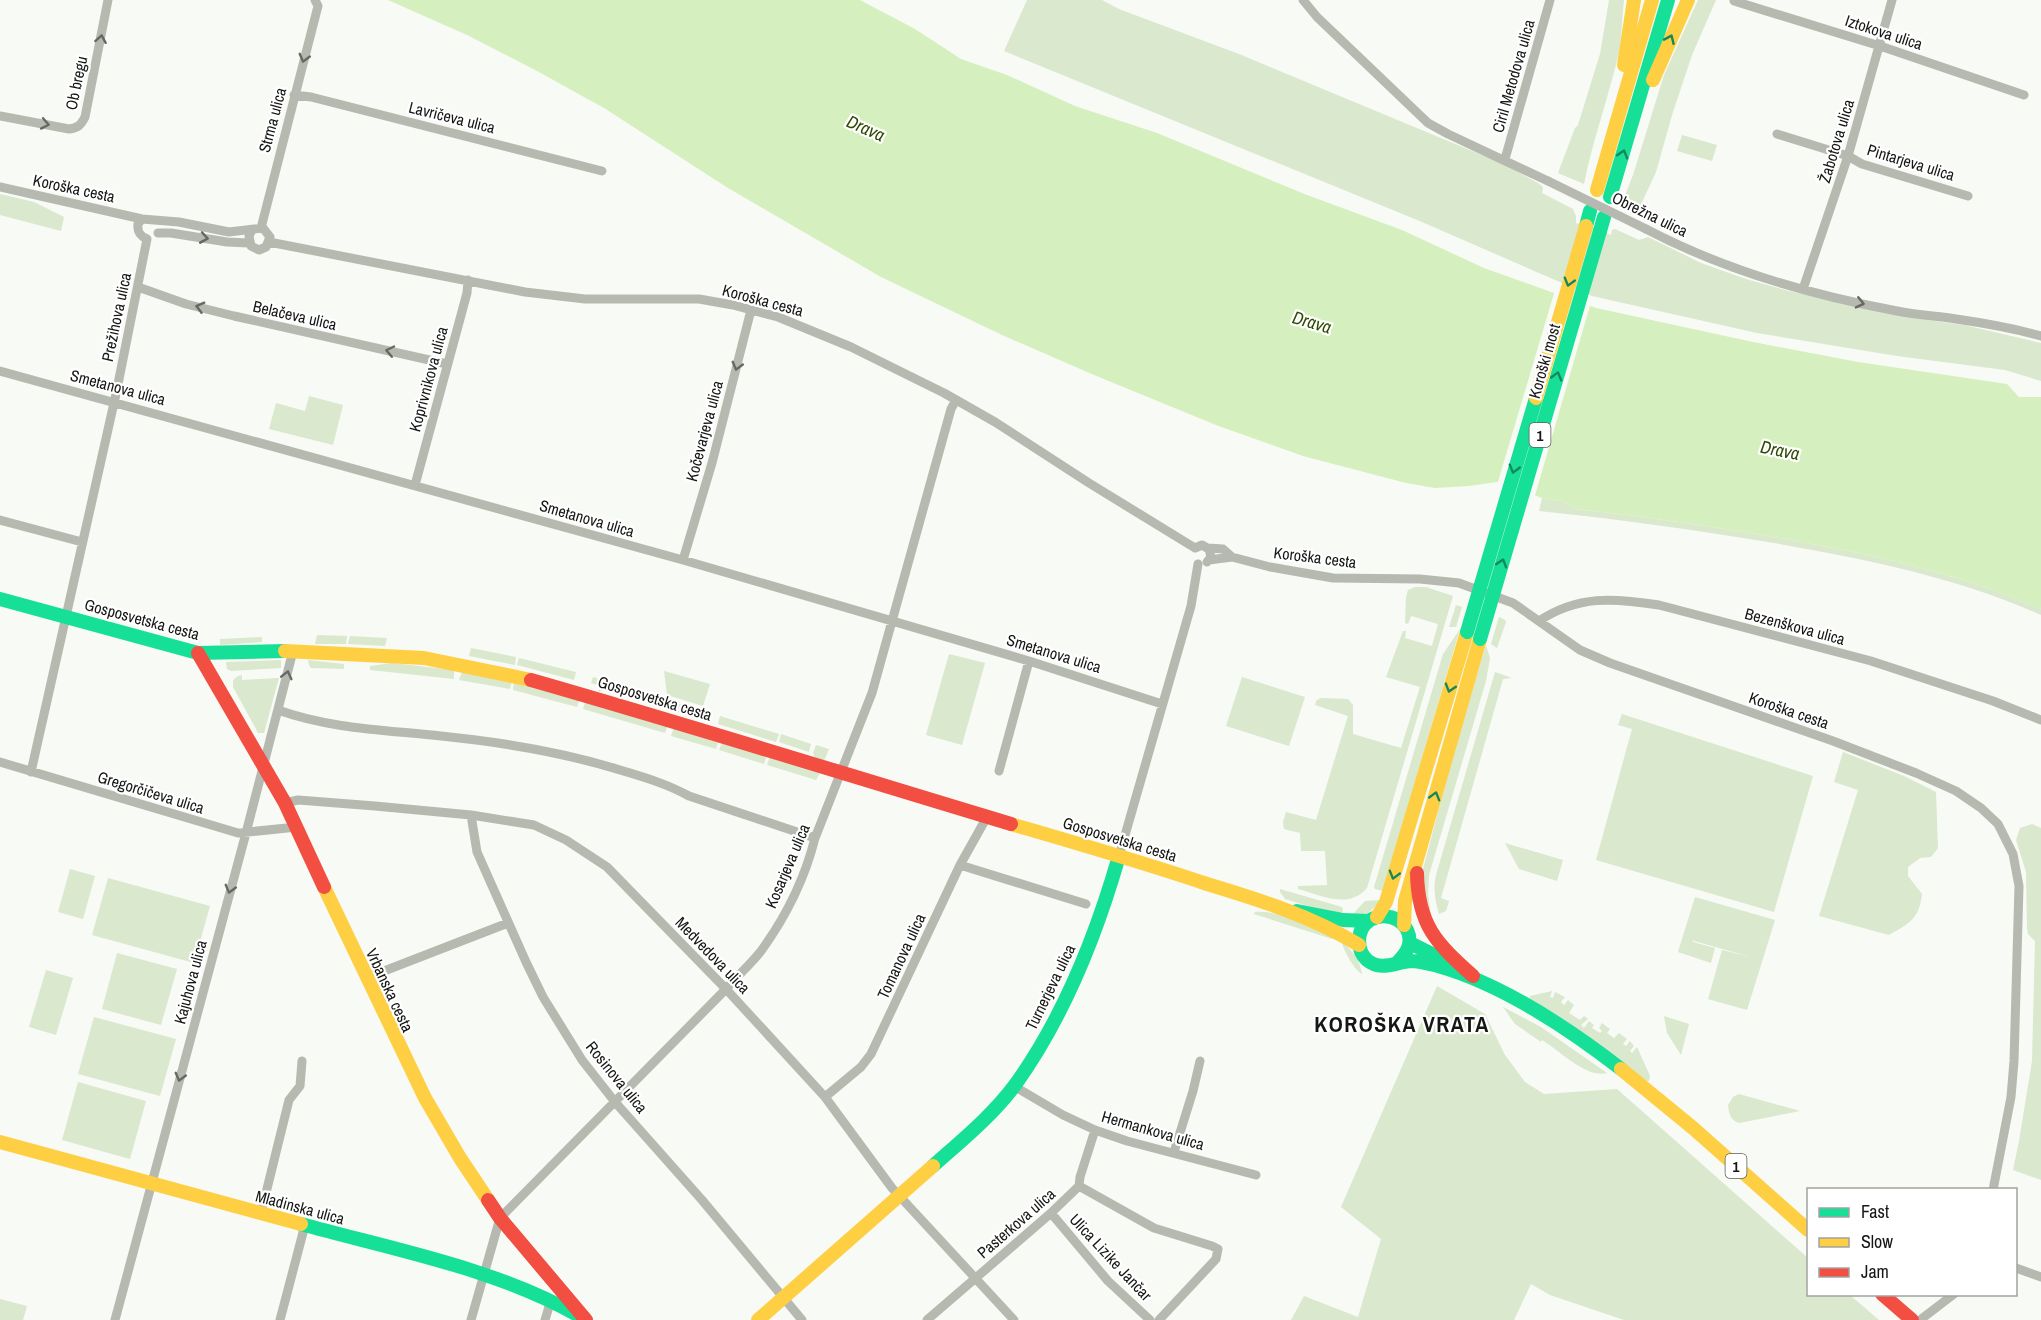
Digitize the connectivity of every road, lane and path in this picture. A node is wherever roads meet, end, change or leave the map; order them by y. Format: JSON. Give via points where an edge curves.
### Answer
{"nodes":[{"id":1,"x":108,"y":0,"type":"edge"},
{"id":2,"x":315,"y":0,"type":"edge"},
{"id":3,"x":1303,"y":0,"type":"edge"},
{"id":4,"x":1550,"y":0,"type":"edge"},
{"id":5,"x":1634,"y":0,"type":"edge"},
{"id":6,"x":1652,"y":0,"type":"edge"},
{"id":7,"x":1668,"y":0,"type":"edge"},
{"id":8,"x":1688,"y":0,"type":"edge"},
{"id":9,"x":1892,"y":0,"type":"edge"},
{"id":10,"x":1734,"y":1,"type":"edge"},
{"id":11,"x":1880,"y":46,"type":"junction"},
{"id":12,"x":2024,"y":94,"type":"dead end"},
{"id":13,"x":294,"y":95,"type":"junction"},
{"id":14,"x":1620,"y":109,"type":"junction"},
{"id":15,"x":1635,"y":111,"type":"junction"},
{"id":16,"x":0,"y":116,"type":"edge"},
{"id":17,"x":1777,"y":134,"type":"dead end"},
{"id":18,"x":1848,"y":156,"type":"junction"},
{"id":19,"x":1505,"y":159,"type":"junction"},
{"id":20,"x":602,"y":171,"type":"dead end"},
{"id":21,"x":0,"y":187,"type":"edge"},
{"id":22,"x":1597,"y":190,"type":"dead end"},
{"id":23,"x":1610,"y":196,"type":"dead end"},
{"id":24,"x":1968,"y":196,"type":"dead end"},
{"id":25,"x":1590,"y":210,"type":"dead end"},
{"id":26,"x":142,"y":219,"type":"junction"},
{"id":27,"x":159,"y":221,"type":"junction"},
{"id":28,"x":1602,"y":224,"type":"dead end"},
{"id":29,"x":256,"y":229,"type":"junction"},
{"id":30,"x":158,"y":233,"type":"junction"},
{"id":31,"x":147,"y":239,"type":"junction"},
{"id":32,"x":269,"y":242,"type":"junction"},
{"id":33,"x":249,"y":243,"type":"junction"},
{"id":34,"x":468,"y":280,"type":"junction"},
{"id":35,"x":138,"y":287,"type":"junction"},
{"id":36,"x":1803,"y":289,"type":"junction"},
{"id":37,"x":752,"y":310,"type":"junction"},
{"id":38,"x":2041,"y":336,"type":"edge"},
{"id":39,"x":447,"y":364,"type":"junction"},
{"id":40,"x":0,"y":370,"type":"edge"},
{"id":41,"x":956,"y":400,"type":"junction"},
{"id":42,"x":114,"y":401,"type":"junction"},
{"id":43,"x":415,"y":485,"type":"junction"},
{"id":44,"x":0,"y":520,"type":"edge"},
{"id":45,"x":82,"y":542,"type":"junction"},
{"id":46,"x":1195,"y":548,"type":"junction"},
{"id":47,"x":1208,"y":548,"type":"junction"},
{"id":48,"x":1232,"y":557,"type":"junction"},
{"id":49,"x":683,"y":560,"type":"junction"},
{"id":50,"x":1209,"y":560,"type":"junction"},
{"id":51,"x":1198,"y":564,"type":"junction"},
{"id":52,"x":0,"y":599,"type":"edge"},
{"id":53,"x":66,"y":616,"type":"junction"},
{"id":54,"x":893,"y":621,"type":"junction"},
{"id":55,"x":1539,"y":621,"type":"junction"},
{"id":56,"x":293,"y":651,"type":"junction"},
{"id":57,"x":198,"y":652,"type":"junction"},
{"id":58,"x":1029,"y":661,"type":"junction"},
{"id":59,"x":1162,"y":704,"type":"junction"},
{"id":60,"x":278,"y":710,"type":"junction"},
{"id":61,"x":2041,"y":720,"type":"edge"},
{"id":62,"x":0,"y":762,"type":"edge"},
{"id":63,"x":264,"y":766,"type":"junction"},
{"id":64,"x":999,"y":771,"type":"dead end"},
{"id":65,"x":31,"y":772,"type":"junction"},
{"id":66,"x":841,"y":773,"type":"junction"},
{"id":67,"x":285,"y":803,"type":"junction"},
{"id":68,"x":471,"y":815,"type":"junction"},
{"id":69,"x":988,"y":815,"type":"junction"},
{"id":70,"x":297,"y":827,"type":"junction"},
{"id":71,"x":246,"y":833,"type":"junction"},
{"id":72,"x":815,"y":838,"type":"junction"},
{"id":73,"x":1418,"y":852,"type":"junction"},
{"id":74,"x":1119,"y":856,"type":"junction"},
{"id":75,"x":960,"y":865,"type":"junction"},
{"id":76,"x":1086,"y":904,"type":"dead end"},
{"id":77,"x":1286,"y":909,"type":"junction"},
{"id":78,"x":1372,"y":919,"type":"junction"},
{"id":79,"x":508,"y":923,"type":"junction"},
{"id":80,"x":1404,"y":925,"type":"junction"},
{"id":81,"x":1410,"y":943,"type":"junction"},
{"id":82,"x":1359,"y":945,"type":"junction"},
{"id":83,"x":1396,"y":964,"type":"junction"},
{"id":84,"x":366,"y":978,"type":"junction"},
{"id":85,"x":1476,"y":979,"type":"junction"},
{"id":86,"x":726,"y":989,"type":"junction"},
{"id":87,"x":302,"y":1061,"type":"dead end"},
{"id":88,"x":1200,"y":1061,"type":"dead end"},
{"id":89,"x":1014,"y":1086,"type":"junction"},
{"id":90,"x":825,"y":1097,"type":"junction"},
{"id":91,"x":615,"y":1102,"type":"junction"},
{"id":92,"x":1095,"y":1130,"type":"junction"},
{"id":93,"x":0,"y":1142,"type":"edge"},
{"id":94,"x":1174,"y":1152,"type":"junction"},
{"id":95,"x":1256,"y":1175,"type":"dead end"},
{"id":96,"x":152,"y":1184,"type":"junction"},
{"id":97,"x":1079,"y":1186,"type":"junction"},
{"id":98,"x":1993,"y":1188,"type":"edge"},
{"id":99,"x":900,"y":1197,"type":"junction"},
{"id":100,"x":261,"y":1213,"type":"junction"},
{"id":101,"x":1051,"y":1213,"type":"junction"},
{"id":102,"x":500,"y":1218,"type":"junction"},
{"id":103,"x":306,"y":1225,"type":"junction"},
{"id":104,"x":1807,"y":1228,"type":"edge"},
{"id":105,"x":2017,"y":1268,"type":"edge"},
{"id":106,"x":484,"y":1274,"type":"junction"},
{"id":107,"x":975,"y":1278,"type":"junction"},
{"id":108,"x":2041,"y":1278,"type":"edge"},
{"id":109,"x":1884,"y":1296,"type":"edge"},
{"id":110,"x":1951,"y":1296,"type":"edge"},
{"id":111,"x":783,"y":1298,"type":"junction"},
{"id":112,"x":551,"y":1300,"type":"junction"},
{"id":113,"x":115,"y":1320,"type":"edge"},
{"id":114,"x":280,"y":1320,"type":"edge"},
{"id":115,"x":471,"y":1320,"type":"edge"},
{"id":116,"x":545,"y":1320,"type":"edge"},
{"id":117,"x":586,"y":1320,"type":"edge"},
{"id":118,"x":758,"y":1320,"type":"edge"},
{"id":119,"x":802,"y":1320,"type":"edge"},
{"id":120,"x":927,"y":1320,"type":"edge"},
{"id":121,"x":1014,"y":1320,"type":"edge"},
{"id":122,"x":1150,"y":1320,"type":"edge"},
{"id":123,"x":1159,"y":1320,"type":"edge"},
{"id":124,"x":1912,"y":1320,"type":"edge"},
{"id":125,"x":1920,"y":1320,"type":"edge"}],
"edges":[{"from":16,"to":1,"type":"street","name":"Ob bregu","one_way":true,"via":[[69,129],[81,124]]},
{"from":2,"to":13,"type":"street","name":"Strma ulica","one_way":true,"via":[[318,6]]},
{"from":3,"to":19,"type":"street","name":"Obrežna ulica","via":[[1428,123]]},
{"from":4,"to":19,"type":"street","name":"Ciril Metodova ulica"},
{"from":5,"to":14,"type":"street"},
{"from":6,"to":14,"type":"street"},
{"from":7,"to":15,"type":"street"},
{"from":15,"to":8,"type":"street","one_way":true,"via":[[1650,90]]},
{"from":9,"to":11,"type":"street","name":"Žabotova ulica"},
{"from":10,"to":11,"type":"street","name":"Iztokova ulica"},
{"from":11,"to":12,"type":"street","name":"Iztokova ulica"},
{"from":11,"to":18,"type":"street","name":"Žabotova ulica"},
{"from":13,"to":20,"type":"street","name":"Lavričeva ulica"},
{"from":13,"to":29,"type":"street","name":"Strma ulica"},
{"from":14,"to":22,"type":"street"},
{"from":23,"to":15,"type":"street","one_way":true},
{"from":17,"to":18,"type":"street","name":"Pintarjeva ulica"},
{"from":18,"to":24,"type":"street","name":"Pintarjeva ulica","via":[[1862,164]]},
{"from":18,"to":36,"type":"street","name":"Žabotova ulica"},
{"from":19,"to":36,"type":"street","name":"Obrežna ulica","bridge":true,"via":[[1675,244]]},
{"from":21,"to":26,"type":"street","name":"Koroška cesta"},
{"from":25,"to":78,"type":"street","name":"Koroški most","number":"1","one_way":true,"bridge":true,"via":[[1386,902]]},
{"from":26,"to":27,"type":"street"},
{"from":26,"to":31,"type":"street","via":[[138,232]]},
{"from":27,"to":29,"type":"street","via":[[229,232]]},
{"from":27,"to":30,"type":"street"},
{"from":73,"to":28,"type":"street","name":"Koroški most","number":"1","one_way":true,"bridge":true},
{"from":29,"to":32,"type":"street","via":[[268,234]]},
{"from":29,"to":33,"type":"street","via":[[249,236]]},
{"from":30,"to":31,"type":"street"},
{"from":30,"to":33,"type":"street","one_way":true},
{"from":31,"to":35,"type":"street","name":"Prežihova ulica"},
{"from":32,"to":33,"type":"street","via":[[259,250]]},
{"from":32,"to":34,"type":"street","name":"Koroška cesta"},
{"from":34,"to":37,"type":"street","name":"Koroška cesta","via":[[557,297],[699,299]]},
{"from":34,"to":39,"type":"street","name":"Koprivnikova ulica"},
{"from":39,"to":35,"type":"street","name":"Belačeva ulica","one_way":true,"via":[[234,316]]},
{"from":35,"to":42,"type":"street","name":"Prežihova ulica"},
{"from":36,"to":38,"type":"street","name":"Obrežna ulica","one_way":true,"via":[[1898,312],[1959,319]]},
{"from":37,"to":41,"type":"street","name":"Koroška cesta","via":[[808,328]]},
{"from":37,"to":49,"type":"street","name":"Kočevarjeva ulica","one_way":true},
{"from":39,"to":43,"type":"street","name":"Koprivnikova ulica"},
{"from":40,"to":42,"type":"street","name":"Smetanova ulica"},
{"from":41,"to":46,"type":"street","name":"Koroška cesta"},
{"from":41,"to":54,"type":"street","name":"Kosarjeva ulica"},
{"from":42,"to":43,"type":"street","name":"Smetanova ulica"},
{"from":42,"to":45,"type":"street","name":"Prežihova ulica"},
{"from":43,"to":49,"type":"street","name":"Smetanova ulica"},
{"from":44,"to":45,"type":"street"},
{"from":45,"to":53,"type":"street","name":"Prežihova ulica"},
{"from":46,"to":47,"type":"street"},
{"from":46,"to":51,"type":"street","via":[[1192,557]]},
{"from":47,"to":48,"type":"street","via":[[1223,549]]},
{"from":47,"to":50,"type":"street"},
{"from":48,"to":50,"type":"street","name":"Koroška cesta"},
{"from":48,"to":55,"type":"street","name":"Koroška cesta","via":[[1334,578],[1459,583],[1513,603]]},
{"from":49,"to":54,"type":"street","name":"Smetanova ulica"},
{"from":50,"to":51,"type":"street"},
{"from":51,"to":59,"type":"street","name":"Turnerjeva ulica","via":[[1191,606]]},
{"from":52,"to":53,"type":"street","name":"Gosposvetska cesta"},
{"from":53,"to":57,"type":"street","name":"Gosposvetska cesta"},
{"from":53,"to":65,"type":"street","name":"Prežihova ulica"},
{"from":54,"to":58,"type":"street","name":"Smetanova ulica"},
{"from":54,"to":66,"type":"street","name":"Kosarjeva ulica","via":[[872,693]]},
{"from":55,"to":61,"type":"street","name":"Bezenškova ulica","via":[[1565,607],[1590,600],[1659,605],[1871,661]]},
{"from":55,"to":98,"type":"street","name":"Koroška cesta","via":[[1580,650],[1610,663],[1916,773],[1956,791],[1998,824],[2013,854],[2019,886],[2011,1097]]},
{"from":56,"to":57,"type":"street","name":"Gosposvetska cesta"},
{"from":60,"to":56,"type":"street","name":"Kajuhova ulica","one_way":true},
{"from":56,"to":66,"type":"street","name":"Gosposvetska cesta","via":[[424,658],[514,675]]},
{"from":57,"to":63,"type":"street","name":"Vrbanska cesta"},
{"from":58,"to":59,"type":"street","name":"Smetanova ulica"},
{"from":58,"to":64,"type":"street"},
{"from":59,"to":74,"type":"street","name":"Turnerjeva ulica"},
{"from":60,"to":63,"type":"street","name":"Kajuhova ulica"},
{"from":60,"to":72,"type":"street","via":[[318,723],[487,741],[588,761]]},
{"from":62,"to":65,"type":"street","name":"Gregorčičeva ulica"},
{"from":63,"to":67,"type":"street","name":"Vrbanska cesta"},
{"from":63,"to":71,"type":"street","name":"Kajuhova ulica"},
{"from":65,"to":71,"type":"street","name":"Gregorčičeva ulica"},
{"from":66,"to":69,"type":"street","name":"Gosposvetska cesta"},
{"from":66,"to":72,"type":"street","name":"Kosarjeva ulica"},
{"from":67,"to":68,"type":"street","name":"Medvedova ulica","via":[[315,801]]},
{"from":67,"to":70,"type":"street","name":"Vrbanska cesta"},
{"from":68,"to":79,"type":"street","name":"Rosinova ulica","via":[[477,852]]},
{"from":68,"to":86,"type":"street","name":"Medvedova ulica","via":[[534,825],[607,867]]},
{"from":69,"to":74,"type":"street","name":"Gosposvetska cesta"},
{"from":69,"to":75,"type":"street","name":"Tomanova ulica"},
{"from":70,"to":71,"type":"street","name":"Gregorčičeva ulica"},
{"from":70,"to":84,"type":"street","name":"Vrbanska cesta"},
{"from":71,"to":96,"type":"street","name":"Kajuhova ulica","one_way":true},
{"from":72,"to":86,"type":"street","name":"Kosarjeva ulica","via":[[785,914],[760,952]]},
{"from":73,"to":80,"type":"street","number":"1","via":[[1405,901]]},
{"from":73,"to":85,"type":"street","number":"1","via":[[1418,901],[1425,923],[1439,946]]},
{"from":74,"to":77,"type":"street","name":"Gosposvetska cesta"},
{"from":74,"to":89,"type":"street","name":"Turnerjeva ulica","via":[[1074,980],[1055,1020]]},
{"from":75,"to":76,"type":"street"},
{"from":75,"to":90,"type":"street","name":"Tomanova ulica","via":[[871,1054]]},
{"from":77,"to":78,"type":"street","via":[[1343,920]]},
{"from":77,"to":82,"type":"street"},
{"from":78,"to":80,"type":"street","via":[[1386,916]]},
{"from":78,"to":82,"type":"street","number":"1","via":[[1362,928]]},
{"from":79,"to":84,"type":"street"},
{"from":79,"to":91,"type":"street","name":"Rosinova ulica","via":[[560,1026]]},
{"from":80,"to":81,"type":"street","number":"1"},
{"from":81,"to":83,"type":"street","via":[[1406,955]]},
{"from":81,"to":85,"type":"street","number":"1"},
{"from":82,"to":83,"type":"street","number":"1","via":[[1371,963],[1383,967]]},
{"from":83,"to":85,"type":"street","number":"1","via":[[1423,962]]},
{"from":84,"to":102,"type":"street","name":"Vrbanska cesta","via":[[425,1098]]},
{"from":85,"to":104,"type":"street","number":"1","via":[[1558,1024],[1605,1057],[1663,1102]]},
{"from":86,"to":90,"type":"street","name":"Medvedova ulica"},
{"from":86,"to":91,"type":"street","name":"Kosarjeva ulica"},
{"from":87,"to":100,"type":"street","via":[[300,1086],[289,1100]]},
{"from":88,"to":94,"type":"street"},
{"from":89,"to":92,"type":"street","name":"Hermankova ulica"},
{"from":89,"to":99,"type":"street","name":"Turnerjeva ulica"},
{"from":90,"to":99,"type":"street","name":"Medvedova ulica"},
{"from":91,"to":102,"type":"street","name":"Kosarjeva ulica"},
{"from":91,"to":111,"type":"street","name":"Rosinova ulica"},
{"from":92,"to":94,"type":"street","name":"Hermankova ulica"},
{"from":92,"to":97,"type":"street","name":"Pasterkova ulica"},
{"from":93,"to":96,"type":"street","name":"Mladinska ulica"},
{"from":94,"to":95,"type":"street","name":"Hermankova ulica"},
{"from":96,"to":100,"type":"street","name":"Mladinska ulica"},
{"from":96,"to":113,"type":"street","name":"Kajuhova ulica"},
{"from":97,"to":101,"type":"street","name":"Pasterkova ulica"},
{"from":97,"to":123,"type":"street","via":[[1154,1228],[1218,1249],[1216,1259]]},
{"from":99,"to":107,"type":"street","name":"Medvedova ulica"},
{"from":99,"to":111,"type":"street","name":"Turnerjeva ulica"},
{"from":100,"to":103,"type":"street","name":"Mladinska ulica"},
{"from":101,"to":107,"type":"street","name":"Pasterkova ulica"},
{"from":101,"to":122,"type":"street","name":"Ulica Lizike Jančar","via":[[1108,1281]]},
{"from":102,"to":106,"type":"street","name":"Kosarjeva ulica"},
{"from":102,"to":117,"type":"street","name":"Vrbanska cesta"},
{"from":103,"to":106,"type":"street","name":"Mladinska ulica"},
{"from":103,"to":114,"type":"street"},
{"from":105,"to":108,"type":"street"},
{"from":106,"to":112,"type":"street","name":"Mladinska ulica"},
{"from":106,"to":115,"type":"street","name":"Kosarjeva ulica"},
{"from":107,"to":120,"type":"street","name":"Pasterkova ulica"},
{"from":107,"to":121,"type":"street","name":"Medvedova ulica"},
{"from":109,"to":124,"type":"street"},
{"from":110,"to":125,"type":"street"},
{"from":111,"to":118,"type":"street","name":"Turnerjeva ulica"},
{"from":111,"to":119,"type":"street","name":"Rosinova ulica"},
{"from":112,"to":116,"type":"street"},
{"from":112,"to":117,"type":"street","name":"Mladinska ulica"}]}
